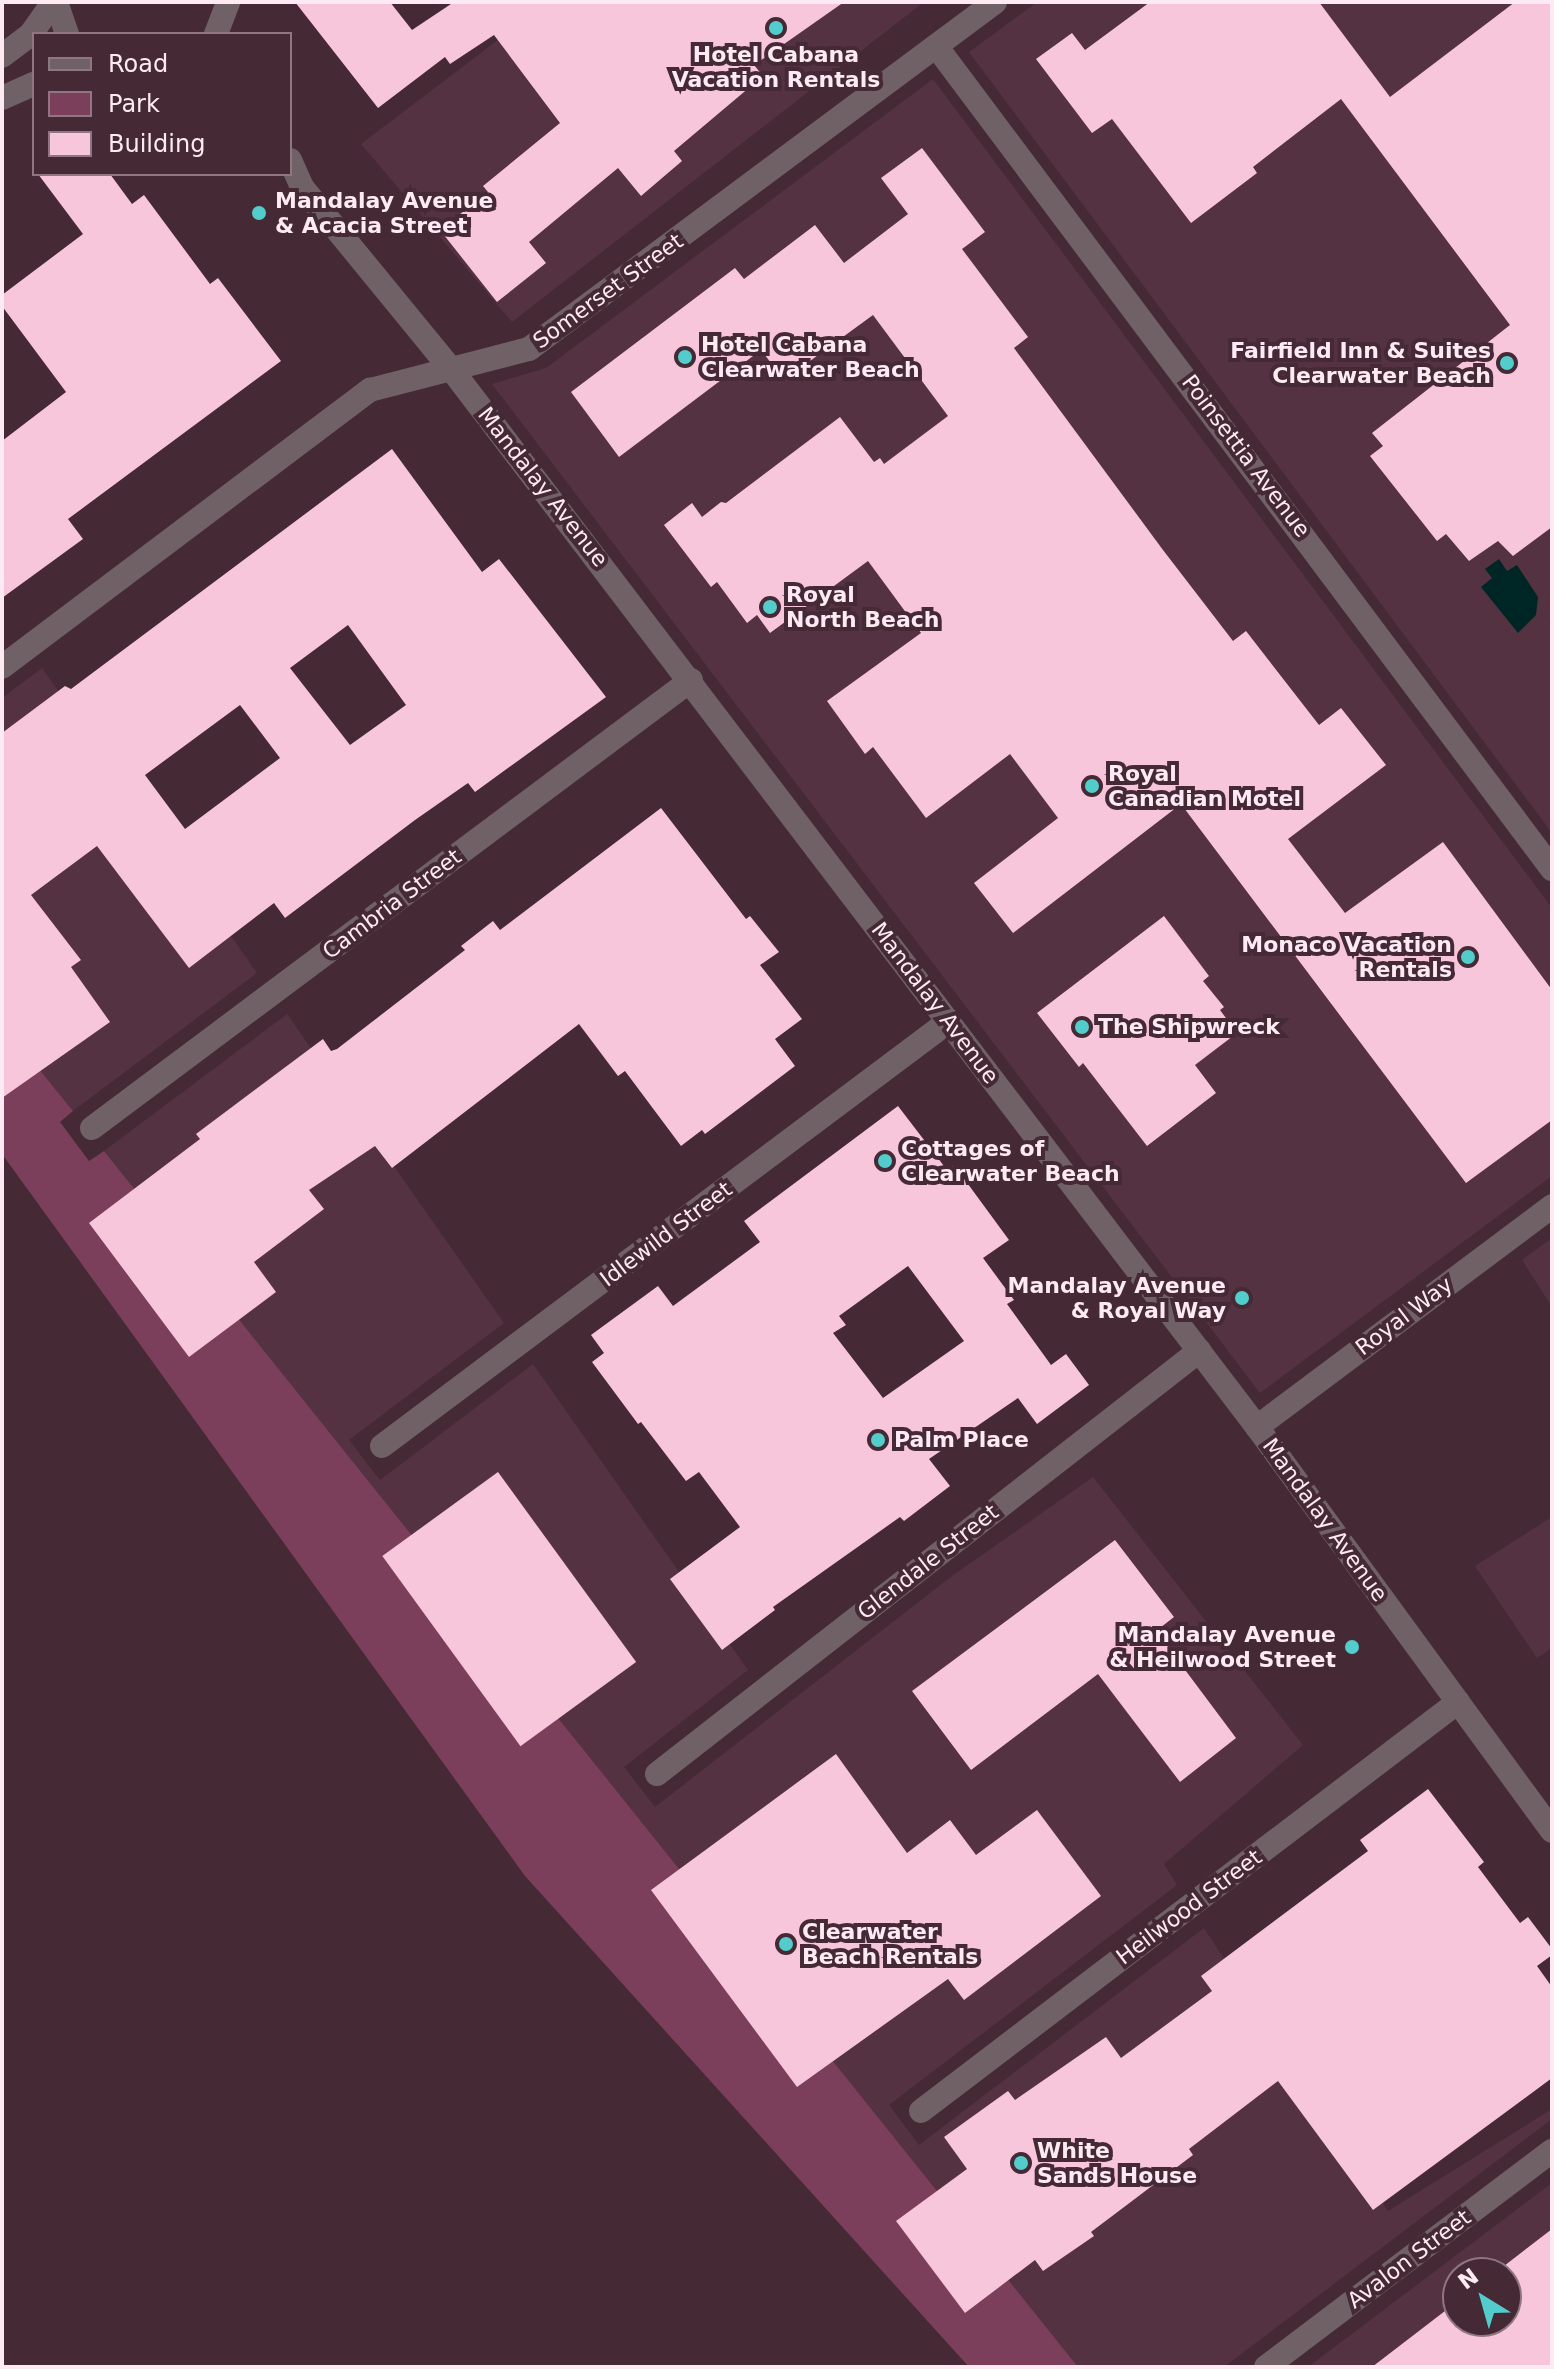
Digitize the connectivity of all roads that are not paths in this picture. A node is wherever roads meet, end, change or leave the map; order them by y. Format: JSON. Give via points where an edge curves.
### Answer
{"nodes":[{"id":1,"x":54,"y":2,"type":"edge"},
{"id":2,"x":995,"y":2,"type":"edge"},
{"id":3,"x":32,"y":32,"type":"edge"},
{"id":4,"x":66,"y":32,"type":"edge"},
{"id":5,"x":32,"y":33,"type":"edge"},
{"id":6,"x":936,"y":46,"type":"junction"},
{"id":7,"x":2,"y":56,"type":"edge"},
{"id":8,"x":32,"y":85,"type":"edge"},
{"id":9,"x":2,"y":98,"type":"edge"},
{"id":10,"x":292,"y":164,"type":"edge"},
{"id":11,"x":283,"y":176,"type":"edge"},
{"id":12,"x":302,"y":187,"type":"junction"},
{"id":13,"x":452,"y":370,"type":"junction"},
{"id":14,"x":2,"y":667,"type":"edge"},
{"id":15,"x":691,"y":680,"type":"junction"},
{"id":16,"x":1552,"y":869,"type":"edge"},
{"id":17,"x":949,"y":1021,"type":"junction"},
{"id":18,"x":92,"y":1128,"type":"dead end"},
{"id":19,"x":1552,"y":1206,"type":"edge"},
{"id":20,"x":1199,"y":1351,"type":"junction"},
{"id":21,"x":1257,"y":1427,"type":"junction"},
{"id":22,"x":382,"y":1446,"type":"dead end"},
{"id":23,"x":1458,"y":1702,"type":"junction"},
{"id":24,"x":657,"y":1774,"type":"dead end"},
{"id":25,"x":1552,"y":1831,"type":"edge"},
{"id":26,"x":921,"y":2111,"type":"dead end"},
{"id":27,"x":1552,"y":2151,"type":"edge"},
{"id":28,"x":1266,"y":2367,"type":"edge"}],
"edges":[{"from":1,"to":3,"type":"street"},
{"from":1,"to":4,"type":"street"},
{"from":2,"to":6,"type":"street","name":"Somerset Street"},
{"from":5,"to":7,"type":"street"},
{"from":6,"to":13,"type":"street","name":"Somerset Street","via":[[529,349]]},
{"from":6,"to":16,"type":"street","name":"Poinsettia Avenue"},
{"from":8,"to":9,"type":"street"},
{"from":10,"to":12,"type":"street","name":"Mandalay Avenue"},
{"from":11,"to":12,"type":"street","name":"Mandalay Avenue"},
{"from":12,"to":13,"type":"street","name":"Mandalay Avenue"},
{"from":13,"to":14,"type":"street","name":"Somerset Street","via":[[370,390]]},
{"from":13,"to":15,"type":"street","name":"Mandalay Avenue"},
{"from":15,"to":17,"type":"street","name":"Mandalay Avenue"},
{"from":15,"to":18,"type":"street","name":"Cambria Street"},
{"from":17,"to":20,"type":"street","name":"Mandalay Avenue"},
{"from":17,"to":22,"type":"street","name":"Idlewild Street"},
{"from":19,"to":21,"type":"street","name":"Royal Way"},
{"from":20,"to":21,"type":"street","name":"Mandalay Avenue"},
{"from":20,"to":24,"type":"street","name":"Glendale Street"},
{"from":21,"to":23,"type":"street","name":"Mandalay Avenue"},
{"from":23,"to":25,"type":"street","name":"Mandalay Avenue"},
{"from":23,"to":26,"type":"street","name":"Heilwood Street"},
{"from":27,"to":28,"type":"street","name":"Avalon Street"}]}
